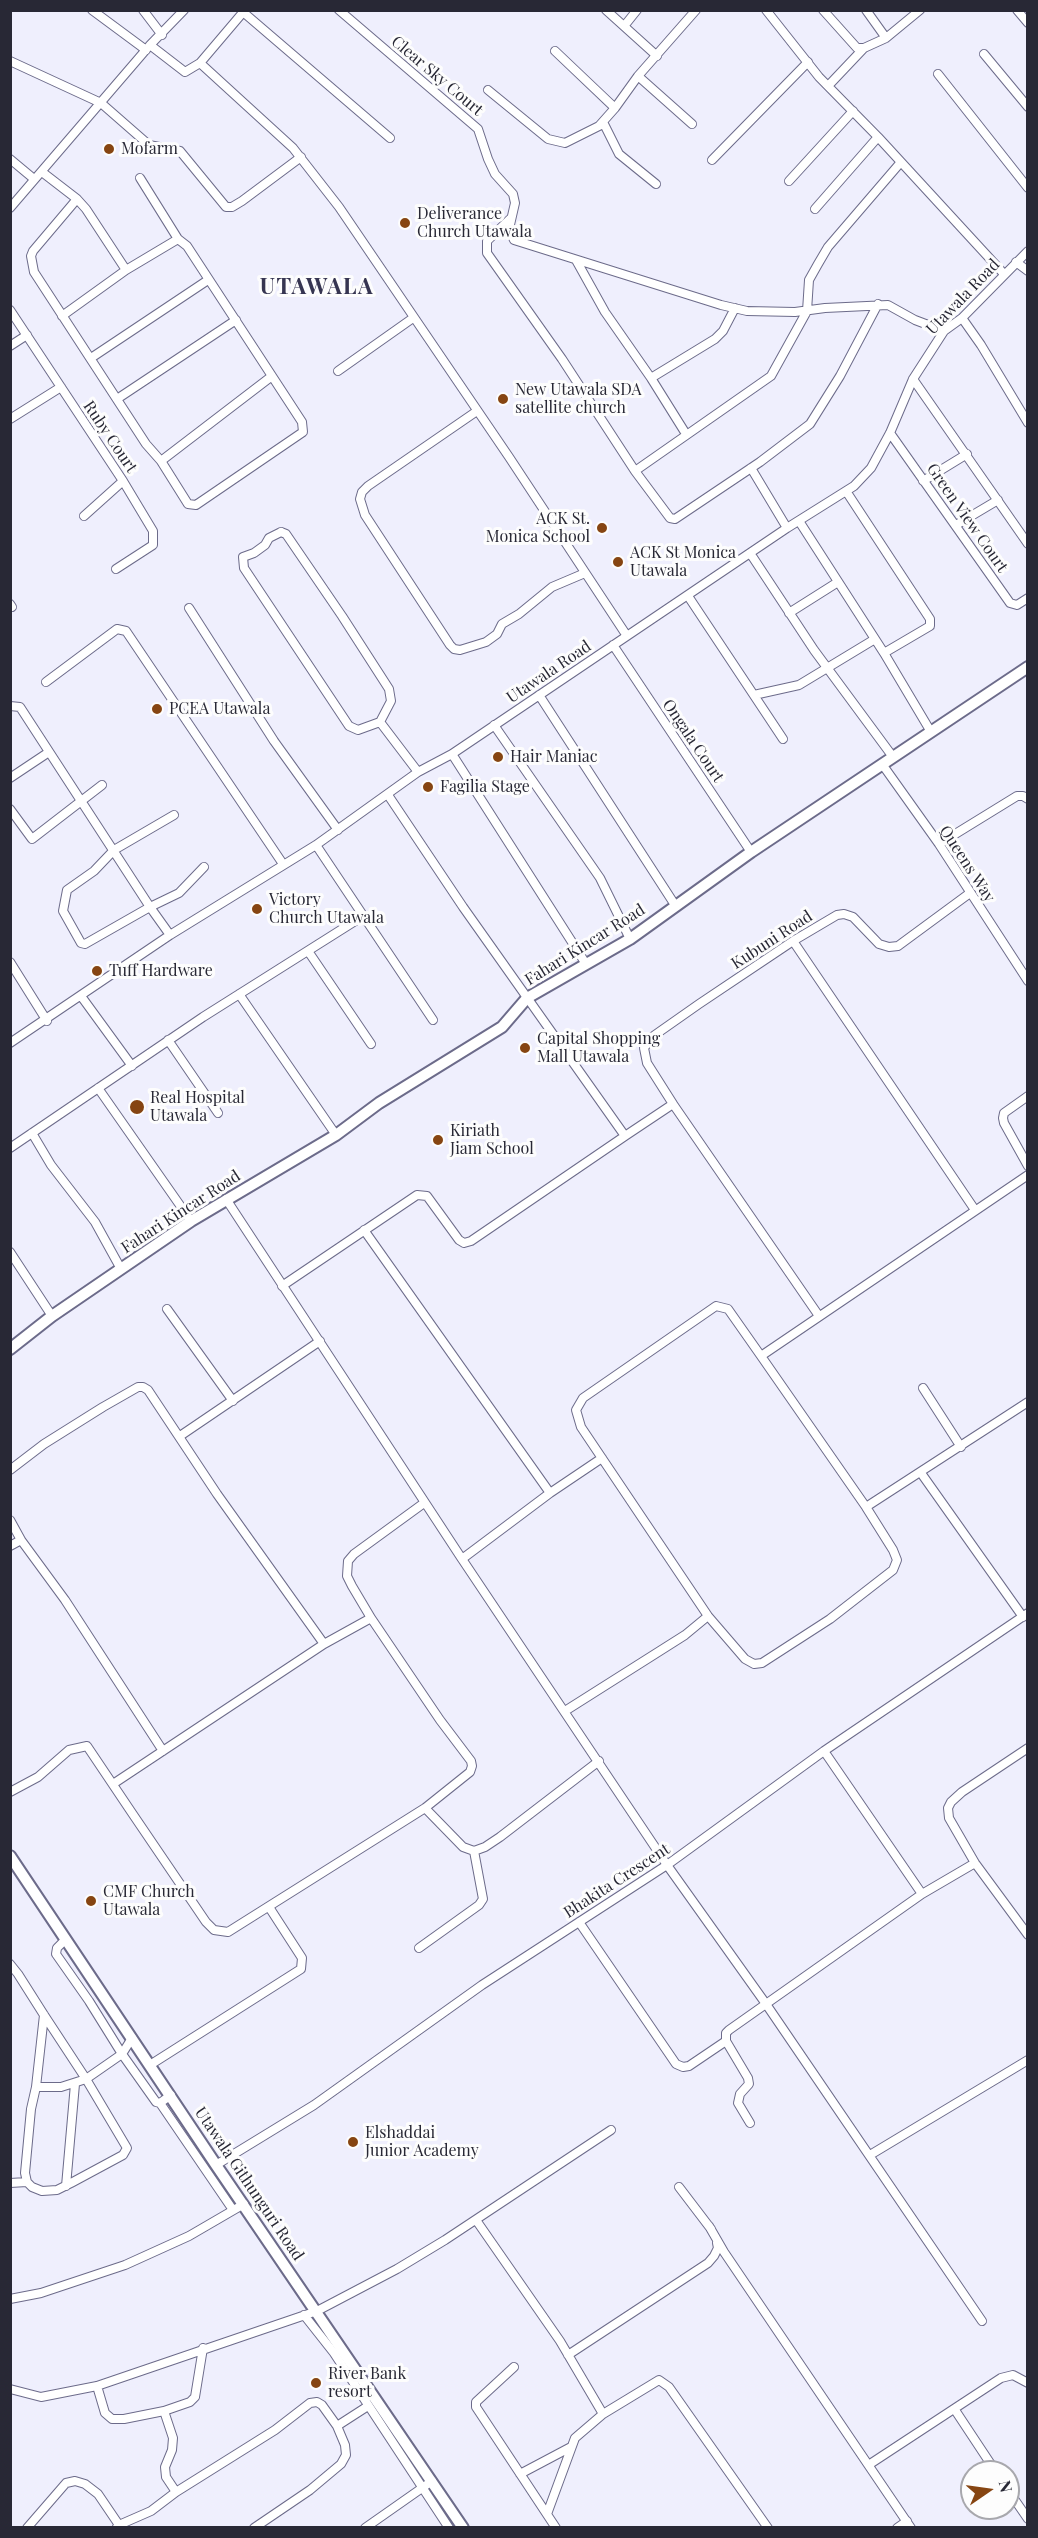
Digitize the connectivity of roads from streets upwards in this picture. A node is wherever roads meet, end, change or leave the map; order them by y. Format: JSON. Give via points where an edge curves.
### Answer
{"nodes":[{"id":1,"x":92,"y":10,"type":"edge"},
{"id":2,"x":143,"y":10,"type":"edge"},
{"id":3,"x":184,"y":10,"type":"edge"},
{"id":4,"x":339,"y":10,"type":"edge"},
{"id":5,"x":606,"y":10,"type":"edge"},
{"id":6,"x":637,"y":10,"type":"edge"},
{"id":7,"x":696,"y":10,"type":"edge"},
{"id":8,"x":766,"y":10,"type":"edge"},
{"id":9,"x":823,"y":10,"type":"edge"},
{"id":10,"x":866,"y":10,"type":"edge"},
{"id":11,"x":920,"y":10,"type":"edge"},
{"id":12,"x":1017,"y":10,"type":"edge"},
{"id":13,"x":244,"y":11,"type":"edge"},
{"id":14,"x":1028,"y":23,"type":"edge"},
{"id":15,"x":625,"y":25,"type":"junction"},
{"id":16,"x":162,"y":35,"type":"junction"},
{"id":17,"x":886,"y":38,"type":"junction"},
{"id":18,"x":148,"y":48,"type":"junction"},
{"id":19,"x":864,"y":48,"type":"junction"},
{"id":20,"x":555,"y":51,"type":"dead end"},
{"id":21,"x":984,"y":54,"type":"dead end"},
{"id":22,"x":657,"y":56,"type":"junction"},
{"id":23,"x":10,"y":61,"type":"edge"},
{"id":24,"x":808,"y":62,"type":"junction"},
{"id":25,"x":200,"y":63,"type":"junction"},
{"id":26,"x":938,"y":74,"type":"dead end"},
{"id":27,"x":638,"y":76,"type":"junction"},
{"id":28,"x":828,"y":86,"type":"junction"},
{"id":29,"x":488,"y":90,"type":"dead end"},
{"id":30,"x":101,"y":103,"type":"junction"},
{"id":31,"x":1028,"y":107,"type":"edge"},
{"id":32,"x":615,"y":108,"type":"junction"},
{"id":33,"x":853,"y":111,"type":"junction"},
{"id":34,"x":603,"y":122,"type":"junction"},
{"id":35,"x":692,"y":124,"type":"dead end"},
{"id":36,"x":878,"y":137,"type":"junction"},
{"id":37,"x":390,"y":138,"type":"dead end"},
{"id":38,"x":301,"y":157,"type":"junction"},
{"id":39,"x":10,"y":159,"type":"edge"},
{"id":40,"x":712,"y":160,"type":"dead end"},
{"id":41,"x":901,"y":162,"type":"junction"},
{"id":42,"x":42,"y":172,"type":"junction"},
{"id":43,"x":140,"y":178,"type":"dead end"},
{"id":44,"x":34,"y":179,"type":"junction"},
{"id":45,"x":789,"y":181,"type":"dead end"},
{"id":46,"x":656,"y":184,"type":"dead end"},
{"id":47,"x":1028,"y":188,"type":"edge"},
{"id":48,"x":77,"y":199,"type":"junction"},
{"id":49,"x":10,"y":208,"type":"edge"},
{"id":50,"x":815,"y":209,"type":"dead end"},
{"id":51,"x":511,"y":218,"type":"junction"},
{"id":52,"x":178,"y":239,"type":"junction"},
{"id":53,"x":1028,"y":251,"type":"edge"},
{"id":54,"x":576,"y":260,"type":"junction"},
{"id":55,"x":1016,"y":262,"type":"junction"},
{"id":56,"x":126,"y":270,"type":"junction"},
{"id":57,"x":1028,"y":271,"type":"edge"},
{"id":58,"x":1004,"y":274,"type":"junction"},
{"id":59,"x":208,"y":280,"type":"junction"},
{"id":60,"x":878,"y":304,"type":"junction"},
{"id":61,"x":735,"y":308,"type":"junction"},
{"id":62,"x":10,"y":310,"type":"edge"},
{"id":63,"x":807,"y":311,"type":"junction"},
{"id":64,"x":62,"y":316,"type":"junction"},
{"id":65,"x":413,"y":318,"type":"junction"},
{"id":66,"x":962,"y":318,"type":"junction"},
{"id":67,"x":236,"y":321,"type":"junction"},
{"id":68,"x":944,"y":331,"type":"junction"},
{"id":69,"x":27,"y":335,"type":"junction"},
{"id":70,"x":10,"y":346,"type":"edge"},
{"id":71,"x":91,"y":358,"type":"junction"},
{"id":72,"x":338,"y":371,"type":"dead end"},
{"id":73,"x":272,"y":376,"type":"junction"},
{"id":74,"x":651,"y":378,"type":"junction"},
{"id":75,"x":913,"y":379,"type":"junction"},
{"id":76,"x":61,"y":387,"type":"junction"},
{"id":77,"x":117,"y":399,"type":"junction"},
{"id":78,"x":477,"y":411,"type":"junction"},
{"id":79,"x":10,"y":419,"type":"edge"},
{"id":80,"x":1028,"y":423,"type":"edge"},
{"id":81,"x":890,"y":433,"type":"junction"},
{"id":82,"x":686,"y":434,"type":"junction"},
{"id":83,"x":967,"y":454,"type":"junction"},
{"id":84,"x":161,"y":461,"type":"junction"},
{"id":85,"x":751,"y":468,"type":"junction"},
{"id":86,"x":635,"y":471,"type":"junction"},
{"id":87,"x":123,"y":481,"type":"junction"},
{"id":88,"x":923,"y":481,"type":"junction"},
{"id":89,"x":846,"y":491,"type":"junction"},
{"id":90,"x":998,"y":500,"type":"junction"},
{"id":91,"x":84,"y":516,"type":"dead end"},
{"id":92,"x":799,"y":521,"type":"junction"},
{"id":93,"x":956,"y":525,"type":"junction"},
{"id":94,"x":787,"y":528,"type":"junction"},
{"id":95,"x":1028,"y":543,"type":"edge"},
{"id":96,"x":750,"y":553,"type":"junction"},
{"id":97,"x":116,"y":569,"type":"dead end"},
{"id":98,"x":585,"y":573,"type":"junction"},
{"id":99,"x":838,"y":582,"type":"junction"},
{"id":100,"x":688,"y":596,"type":"junction"},
{"id":101,"x":1028,"y":598,"type":"edge"},
{"id":102,"x":189,"y":608,"type":"dead end"},
{"id":103,"x":789,"y":613,"type":"junction"},
{"id":104,"x":627,"y":636,"type":"junction"},
{"id":105,"x":875,"y":639,"type":"junction"},
{"id":106,"x":614,"y":645,"type":"junction"},
{"id":107,"x":884,"y":653,"type":"junction"},
{"id":108,"x":1028,"y":667,"type":"edge"},
{"id":109,"x":827,"y":668,"type":"junction"},
{"id":110,"x":46,"y":682,"type":"dead end"},
{"id":111,"x":539,"y":695,"type":"junction"},
{"id":112,"x":754,"y":695,"type":"junction"},
{"id":113,"x":10,"y":706,"type":"edge"},
{"id":114,"x":380,"y":722,"type":"junction"},
{"id":115,"x":494,"y":725,"type":"junction"},
{"id":116,"x":931,"y":732,"type":"junction"},
{"id":117,"x":783,"y":739,"type":"dead end"},
{"id":118,"x":49,"y":752,"type":"junction"},
{"id":119,"x":452,"y":754,"type":"junction"},
{"id":120,"x":893,"y":757,"type":"junction"},
{"id":121,"x":882,"y":764,"type":"junction"},
{"id":122,"x":418,"y":772,"type":"junction"},
{"id":123,"x":10,"y":778,"type":"edge"},
{"id":124,"x":102,"y":785,"type":"dead end"},
{"id":125,"x":388,"y":795,"type":"junction"},
{"id":126,"x":1028,"y":799,"type":"edge"},
{"id":127,"x":81,"y":800,"type":"junction"},
{"id":128,"x":10,"y":809,"type":"edge"},
{"id":129,"x":174,"y":815,"type":"dead end"},
{"id":130,"x":338,"y":830,"type":"junction"},
{"id":131,"x":939,"y":844,"type":"junction"},
{"id":132,"x":316,"y":845,"type":"junction"},
{"id":133,"x":114,"y":850,"type":"junction"},
{"id":134,"x":751,"y":852,"type":"junction"},
{"id":135,"x":283,"y":864,"type":"junction"},
{"id":136,"x":204,"y":867,"type":"dead end"},
{"id":137,"x":970,"y":893,"type":"junction"},
{"id":138,"x":675,"y":905,"type":"junction"},
{"id":139,"x":150,"y":907,"type":"junction"},
{"id":140,"x":363,"y":916,"type":"junction"},
{"id":141,"x":170,"y":935,"type":"junction"},
{"id":142,"x":630,"y":939,"type":"junction"},
{"id":143,"x":793,"y":941,"type":"junction"},
{"id":144,"x":308,"y":951,"type":"junction"},
{"id":145,"x":10,"y":962,"type":"edge"},
{"id":146,"x":586,"y":964,"type":"junction"},
{"id":147,"x":1028,"y":981,"type":"edge"},
{"id":148,"x":239,"y":994,"type":"junction"},
{"id":149,"x":81,"y":996,"type":"junction"},
{"id":150,"x":527,"y":998,"type":"junction"},
{"id":151,"x":433,"y":1020,"type":"dead end"},
{"id":152,"x":47,"y":1021,"type":"junction"},
{"id":153,"x":168,"y":1040,"type":"junction"},
{"id":154,"x":10,"y":1043,"type":"edge"},
{"id":155,"x":371,"y":1044,"type":"dead end"},
{"id":156,"x":132,"y":1066,"type":"junction"},
{"id":157,"x":98,"y":1088,"type":"junction"},
{"id":158,"x":1028,"y":1096,"type":"edge"},
{"id":159,"x":673,"y":1104,"type":"junction"},
{"id":160,"x":218,"y":1113,"type":"dead end"},
{"id":161,"x":32,"y":1133,"type":"junction"},
{"id":162,"x":336,"y":1135,"type":"junction"},
{"id":163,"x":625,"y":1136,"type":"junction"},
{"id":164,"x":10,"y":1148,"type":"edge"},
{"id":165,"x":1028,"y":1166,"type":"edge"},
{"id":166,"x":1028,"y":1175,"type":"edge"},
{"id":167,"x":226,"y":1198,"type":"junction"},
{"id":168,"x":975,"y":1210,"type":"junction"},
{"id":169,"x":191,"y":1221,"type":"junction"},
{"id":170,"x":364,"y":1230,"type":"junction"},
{"id":171,"x":10,"y":1252,"type":"edge"},
{"id":172,"x":122,"y":1269,"type":"junction"},
{"id":173,"x":282,"y":1286,"type":"junction"},
{"id":174,"x":167,"y":1309,"type":"dead end"},
{"id":175,"x":52,"y":1316,"type":"junction"},
{"id":176,"x":819,"y":1316,"type":"junction"},
{"id":177,"x":320,"y":1341,"type":"junction"},
{"id":178,"x":10,"y":1349,"type":"edge"},
{"id":179,"x":761,"y":1356,"type":"junction"},
{"id":180,"x":923,"y":1388,"type":"dead end"},
{"id":181,"x":233,"y":1401,"type":"junction"},
{"id":182,"x":1028,"y":1402,"type":"edge"},
{"id":183,"x":180,"y":1436,"type":"junction"},
{"id":184,"x":961,"y":1447,"type":"junction"},
{"id":185,"x":602,"y":1458,"type":"junction"},
{"id":186,"x":10,"y":1470,"type":"edge"},
{"id":187,"x":921,"y":1473,"type":"junction"},
{"id":188,"x":550,"y":1492,"type":"junction"},
{"id":189,"x":424,"y":1503,"type":"junction"},
{"id":190,"x":866,"y":1507,"type":"junction"},
{"id":191,"x":10,"y":1520,"type":"edge"},
{"id":192,"x":21,"y":1540,"type":"junction"},
{"id":193,"x":10,"y":1546,"type":"edge"},
{"id":194,"x":462,"y":1559,"type":"junction"},
{"id":195,"x":1025,"y":1615,"type":"edge"},
{"id":196,"x":708,"y":1616,"type":"junction"},
{"id":197,"x":371,"y":1618,"type":"junction"},
{"id":198,"x":324,"y":1644,"type":"junction"},
{"id":199,"x":565,"y":1711,"type":"junction"},
{"id":200,"x":1028,"y":1748,"type":"edge"},
{"id":201,"x":163,"y":1751,"type":"junction"},
{"id":202,"x":824,"y":1752,"type":"junction"},
{"id":203,"x":598,"y":1761,"type":"junction"},
{"id":204,"x":113,"y":1784,"type":"junction"},
{"id":205,"x":10,"y":1792,"type":"edge"},
{"id":206,"x":425,"y":1808,"type":"junction"},
{"id":207,"x":474,"y":1851,"type":"junction"},
{"id":208,"x":10,"y":1856,"type":"edge"},
{"id":209,"x":975,"y":1863,"type":"junction"},
{"id":210,"x":668,"y":1865,"type":"junction"},
{"id":211,"x":922,"y":1894,"type":"junction"},
{"id":212,"x":269,"y":1907,"type":"junction"},
{"id":213,"x":579,"y":1922,"type":"junction"},
{"id":214,"x":1028,"y":1935,"type":"edge"},
{"id":215,"x":66,"y":1939,"type":"junction"},
{"id":216,"x":419,"y":1948,"type":"dead end"},
{"id":217,"x":10,"y":1964,"type":"edge"},
{"id":218,"x":102,"y":1992,"type":"junction"},
{"id":219,"x":89,"y":2001,"type":"junction"},
{"id":220,"x":766,"y":2004,"type":"junction"},
{"id":221,"x":44,"y":2015,"type":"junction"},
{"id":222,"x":132,"y":2038,"type":"junction"},
{"id":223,"x":726,"y":2041,"type":"junction"},
{"id":224,"x":122,"y":2055,"type":"junction"},
{"id":225,"x":1028,"y":2060,"type":"edge"},
{"id":226,"x":150,"y":2065,"type":"junction"},
{"id":227,"x":86,"y":2079,"type":"junction"},
{"id":228,"x":75,"y":2084,"type":"junction"},
{"id":229,"x":36,"y":2087,"type":"junction"},
{"id":230,"x":171,"y":2096,"type":"junction"},
{"id":231,"x":160,"y":2103,"type":"junction"},
{"id":232,"x":750,"y":2123,"type":"dead end"},
{"id":233,"x":611,"y":2130,"type":"dead end"},
{"id":234,"x":870,"y":2156,"type":"junction"},
{"id":235,"x":216,"y":2165,"type":"junction"},
{"id":236,"x":27,"y":2182,"type":"junction"},
{"id":237,"x":10,"y":2183,"type":"edge"},
{"id":238,"x":66,"y":2186,"type":"junction"},
{"id":239,"x":679,"y":2187,"type":"dead end"},
{"id":240,"x":244,"y":2204,"type":"junction"},
{"id":241,"x":233,"y":2210,"type":"junction"},
{"id":242,"x":476,"y":2220,"type":"junction"},
{"id":243,"x":709,"y":2226,"type":"junction"},
{"id":244,"x":10,"y":2299,"type":"edge"},
{"id":245,"x":317,"y":2311,"type":"junction"},
{"id":246,"x":304,"y":2315,"type":"junction"},
{"id":247,"x":982,"y":2321,"type":"dead end"},
{"id":248,"x":203,"y":2348,"type":"junction"},
{"id":249,"x":568,"y":2355,"type":"junction"},
{"id":250,"x":514,"y":2367,"type":"dead end"},
{"id":251,"x":1028,"y":2383,"type":"edge"},
{"id":252,"x":98,"y":2386,"type":"junction"},
{"id":253,"x":10,"y":2389,"type":"edge"},
{"id":254,"x":368,"y":2406,"type":"junction"},
{"id":255,"x":955,"y":2410,"type":"junction"},
{"id":256,"x":164,"y":2411,"type":"junction"},
{"id":257,"x":603,"y":2414,"type":"junction"},
{"id":258,"x":337,"y":2426,"type":"junction"},
{"id":259,"x":571,"y":2447,"type":"junction"},
{"id":260,"x":988,"y":2460,"type":"edge"},
{"id":261,"x":870,"y":2464,"type":"junction"},
{"id":262,"x":520,"y":2474,"type":"junction"},
{"id":263,"x":432,"y":2481,"type":"junction"},
{"id":264,"x":422,"y":2488,"type":"junction"},
{"id":265,"x":176,"y":2492,"type":"junction"},
{"id":266,"x":547,"y":2514,"type":"junction"},
{"id":267,"x":909,"y":2524,"type":"edge"},
{"id":268,"x":118,"y":2526,"type":"edge"},
{"id":269,"x":27,"y":2528,"type":"edge"},
{"id":270,"x":254,"y":2528,"type":"edge"},
{"id":271,"x":365,"y":2528,"type":"edge"},
{"id":272,"x":448,"y":2528,"type":"edge"},
{"id":273,"x":463,"y":2528,"type":"edge"},
{"id":274,"x":556,"y":2528,"type":"edge"},
{"id":275,"x":768,"y":2528,"type":"edge"},
{"id":276,"x":897,"y":2528,"type":"edge"}],
"edges":[{"from":1,"to":18,"type":"street"},
{"from":2,"to":16,"type":"street"},
{"from":3,"to":16,"type":"street"},
{"from":4,"to":51,"type":"street","name":"Clear Sky Court","via":[[478,129],[491,166],[513,195]]},
{"from":5,"to":15,"type":"street"},
{"from":6,"to":15,"type":"street"},
{"from":7,"to":22,"type":"street","name":"Clear Sky Court"},
{"from":8,"to":24,"type":"street"},
{"from":9,"to":19,"type":"street","via":[[854,47]]},
{"from":10,"to":17,"type":"street"},
{"from":11,"to":17,"type":"street"},
{"from":12,"to":14,"type":"street"},
{"from":13,"to":25,"type":"street"},
{"from":13,"to":37,"type":"street"},
{"from":15,"to":22,"type":"street"},
{"from":16,"to":18,"type":"street"},
{"from":17,"to":19,"type":"street"},
{"from":18,"to":25,"type":"street","via":[[182,72]]},
{"from":18,"to":30,"type":"street"},
{"from":19,"to":28,"type":"street"},
{"from":20,"to":32,"type":"street"},
{"from":21,"to":31,"type":"street"},
{"from":22,"to":27,"type":"street","name":"Clear Sky Court"},
{"from":23,"to":30,"type":"street"},
{"from":24,"to":28,"type":"street"},
{"from":24,"to":40,"type":"street"},
{"from":25,"to":38,"type":"street"},
{"from":26,"to":47,"type":"street"},
{"from":27,"to":32,"type":"street","name":"Clear Sky Court"},
{"from":27,"to":35,"type":"street"},
{"from":28,"to":33,"type":"street"},
{"from":29,"to":34,"type":"street","name":"Clear Sky Court","via":[[554,142],[565,143]]},
{"from":30,"to":38,"type":"street","via":[[149,145],[180,151],[226,207],[242,201]]},
{"from":30,"to":42,"type":"street"},
{"from":32,"to":34,"type":"street","name":"Clear Sky Court"},
{"from":33,"to":36,"type":"street"},
{"from":33,"to":45,"type":"street"},
{"from":34,"to":46,"type":"street","via":[[619,154]]},
{"from":36,"to":41,"type":"street"},
{"from":36,"to":50,"type":"street"},
{"from":38,"to":65,"type":"street"},
{"from":39,"to":44,"type":"street"},
{"from":41,"to":58,"type":"street"},
{"from":41,"to":63,"type":"street","via":[[828,247],[809,280]]},
{"from":42,"to":44,"type":"street"},
{"from":42,"to":48,"type":"street"},
{"from":43,"to":52,"type":"street"},
{"from":44,"to":49,"type":"street"},
{"from":48,"to":56,"type":"street"},
{"from":48,"to":64,"type":"street","via":[[31,256],[34,272]]},
{"from":51,"to":54,"type":"street","name":"Clear Sky Court","via":[[509,229],[514,240]]},
{"from":51,"to":86,"type":"street","via":[[487,241],[487,253]]},
{"from":52,"to":56,"type":"street"},
{"from":52,"to":59,"type":"street","via":[[187,246]]},
{"from":53,"to":55,"type":"street","name":"Utawala Road"},
{"from":54,"to":61,"type":"street"},
{"from":54,"to":74,"type":"street","via":[[604,312]]},
{"from":55,"to":57,"type":"street"},
{"from":55,"to":58,"type":"street","name":"Utawala Road"},
{"from":56,"to":64,"type":"street"},
{"from":58,"to":66,"type":"street","name":"Utawala Road"},
{"from":59,"to":67,"type":"street"},
{"from":59,"to":71,"type":"street"},
{"from":60,"to":63,"type":"street"},
{"from":60,"to":68,"type":"street"},
{"from":60,"to":85,"type":"street","via":[[810,424]]},
{"from":61,"to":63,"type":"street"},
{"from":61,"to":74,"type":"street","via":[[715,339]]},
{"from":62,"to":69,"type":"street","name":"Ruby Court"},
{"from":63,"to":82,"type":"street","via":[[771,376]]},
{"from":64,"to":71,"type":"street"},
{"from":65,"to":72,"type":"street"},
{"from":65,"to":78,"type":"street"},
{"from":66,"to":68,"type":"street","name":"Utawala Road"},
{"from":66,"to":80,"type":"street"},
{"from":67,"to":73,"type":"street"},
{"from":67,"to":77,"type":"street"},
{"from":68,"to":75,"type":"street","name":"Utawala Road"},
{"from":69,"to":70,"type":"street"},
{"from":69,"to":76,"type":"street","name":"Ruby Court"},
{"from":71,"to":77,"type":"street"},
{"from":73,"to":84,"type":"street"},
{"from":73,"to":84,"type":"street","via":[[302,422],[304,428],[299,435],[196,505],[188,504]]},
{"from":74,"to":82,"type":"street"},
{"from":75,"to":81,"type":"street","name":"Utawala Road"},
{"from":75,"to":83,"type":"street"},
{"from":76,"to":79,"type":"street"},
{"from":76,"to":87,"type":"street","name":"Ruby Court"},
{"from":77,"to":84,"type":"street"},
{"from":78,"to":98,"type":"street"},
{"from":78,"to":98,"type":"street","via":[[368,486],[360,499],[365,514],[450,645],[460,650],[486,642],[502,624],[552,587]]},
{"from":81,"to":88,"type":"street","name":"Green View Court"},
{"from":81,"to":89,"type":"street","name":"Utawala Road","via":[[864,478]]},
{"from":82,"to":86,"type":"street"},
{"from":83,"to":88,"type":"street"},
{"from":83,"to":90,"type":"street"},
{"from":85,"to":86,"type":"street","via":[[675,519],[665,514]]},
{"from":85,"to":94,"type":"street"},
{"from":87,"to":91,"type":"street"},
{"from":87,"to":97,"type":"street","name":"Ruby Court","via":[[147,518],[153,531],[153,545]]},
{"from":88,"to":93,"type":"street","name":"Green View Court"},
{"from":89,"to":92,"type":"street","name":"Utawala Road"},
{"from":89,"to":107,"type":"street","via":[[930,619],[930,627]]},
{"from":90,"to":93,"type":"street"},
{"from":90,"to":95,"type":"street"},
{"from":92,"to":94,"type":"street","name":"Utawala Road"},
{"from":92,"to":99,"type":"street"},
{"from":93,"to":101,"type":"street","name":"Green View Court","via":[[1011,603],[1017,605]]},
{"from":94,"to":96,"type":"street","name":"Utawala Road"},
{"from":96,"to":100,"type":"street","name":"Utawala Road"},
{"from":96,"to":103,"type":"street"},
{"from":98,"to":104,"type":"street"},
{"from":99,"to":103,"type":"street"},
{"from":99,"to":105,"type":"street"},
{"from":100,"to":104,"type":"street","name":"Utawala Road"},
{"from":100,"to":112,"type":"street"},
{"from":102,"to":130,"type":"street","via":[[274,741]]},
{"from":103,"to":109,"type":"street"},
{"from":104,"to":106,"type":"street","name":"Utawala Road"},
{"from":105,"to":107,"type":"street"},
{"from":105,"to":109,"type":"street"},
{"from":106,"to":111,"type":"street","name":"Utawala Road"},
{"from":106,"to":134,"type":"street","name":"Ongala Court"},
{"from":107,"to":116,"type":"street"},
{"from":108,"to":116,"type":"street","name":"Fahari Kincar Road"},
{"from":109,"to":112,"type":"street","via":[[799,685]]},
{"from":109,"to":120,"type":"street"},
{"from":110,"to":135,"type":"street","via":[[117,629],[126,631]]},
{"from":111,"to":115,"type":"street","name":"Utawala Road"},
{"from":111,"to":138,"type":"street"},
{"from":112,"to":117,"type":"street"},
{"from":113,"to":118,"type":"street","via":[[20,707]]},
{"from":114,"to":114,"type":"street","via":[[391,701],[389,689],[286,534],[281,532],[268,538],[255,553],[243,558],[244,568],[349,726],[358,729]]},
{"from":114,"to":122,"type":"street"},
{"from":115,"to":119,"type":"street","name":"Utawala Road"},
{"from":115,"to":142,"type":"street","via":[[600,878]]},
{"from":116,"to":120,"type":"street","name":"Fahari Kincar Road"},
{"from":118,"to":123,"type":"street"},
{"from":118,"to":127,"type":"street"},
{"from":119,"to":122,"type":"street","name":"Utawala Road"},
{"from":119,"to":146,"type":"street"},
{"from":120,"to":121,"type":"street","name":"Fahari Kincar Road"},
{"from":121,"to":131,"type":"street","name":"Queens Way"},
{"from":121,"to":134,"type":"street","name":"Fahari Kincar Road"},
{"from":122,"to":125,"type":"street","name":"Utawala Road"},
{"from":124,"to":127,"type":"street"},
{"from":125,"to":130,"type":"street","name":"Utawala Road"},
{"from":125,"to":150,"type":"street"},
{"from":126,"to":131,"type":"street","via":[[1017,796]]},
{"from":127,"to":128,"type":"street","via":[[32,839]]},
{"from":127,"to":133,"type":"street"},
{"from":129,"to":133,"type":"street"},
{"from":130,"to":132,"type":"street","name":"Utawala Road"},
{"from":131,"to":137,"type":"street","name":"Queens Way"},
{"from":132,"to":135,"type":"street","name":"Utawala Road"},
{"from":132,"to":140,"type":"street"},
{"from":133,"to":139,"type":"street"},
{"from":133,"to":139,"type":"street","via":[[94,871],[67,890],[63,912],[81,943]]},
{"from":134,"to":138,"type":"street","name":"Fahari Kincar Road"},
{"from":135,"to":141,"type":"street","name":"Utawala Road"},
{"from":136,"to":139,"type":"street","via":[[179,893]]},
{"from":137,"to":143,"type":"street","name":"Kubuni Road","via":[[898,946],[879,944],[853,917],[844,914]]},
{"from":137,"to":147,"type":"street","name":"Queens Way"},
{"from":138,"to":142,"type":"street","name":"Fahari Kincar Road"},
{"from":139,"to":141,"type":"street"},
{"from":140,"to":144,"type":"street"},
{"from":140,"to":151,"type":"street"},
{"from":141,"to":149,"type":"street","name":"Utawala Road"},
{"from":142,"to":146,"type":"street","name":"Fahari Kincar Road"},
{"from":143,"to":159,"type":"street","name":"Kubuni Road","via":[[652,1037],[644,1048],[647,1063]]},
{"from":143,"to":168,"type":"street"},
{"from":144,"to":148,"type":"street"},
{"from":144,"to":155,"type":"street"},
{"from":145,"to":152,"type":"street"},
{"from":146,"to":150,"type":"street","name":"Fahari Kincar Road"},
{"from":148,"to":153,"type":"street"},
{"from":148,"to":162,"type":"street"},
{"from":149,"to":152,"type":"street","name":"Utawala Road"},
{"from":149,"to":156,"type":"street"},
{"from":150,"to":162,"type":"street","name":"Fahari Kincar Road","via":[[502,1027],[379,1103]]},
{"from":150,"to":163,"type":"street"},
{"from":152,"to":154,"type":"street","name":"Utawala Road"},
{"from":153,"to":156,"type":"street"},
{"from":153,"to":160,"type":"street"},
{"from":156,"to":157,"type":"street"},
{"from":157,"to":161,"type":"street"},
{"from":157,"to":169,"type":"street"},
{"from":158,"to":165,"type":"street","via":[[1004,1113],[1003,1118]]},
{"from":159,"to":163,"type":"street"},
{"from":159,"to":176,"type":"street","name":"Kubuni Road"},
{"from":161,"to":164,"type":"street"},
{"from":161,"to":172,"type":"street","via":[[95,1222]]},
{"from":162,"to":167,"type":"street","name":"Fahari Kincar Road"},
{"from":163,"to":170,"type":"street","via":[[471,1241],[459,1240],[423,1194]]},
{"from":166,"to":168,"type":"street"},
{"from":167,"to":169,"type":"street","name":"Fahari Kincar Road"},
{"from":167,"to":173,"type":"street"},
{"from":168,"to":176,"type":"street"},
{"from":169,"to":172,"type":"street","name":"Fahari Kincar Road"},
{"from":170,"to":173,"type":"street"},
{"from":170,"to":188,"type":"street"},
{"from":171,"to":175,"type":"street"},
{"from":172,"to":175,"type":"street","name":"Fahari Kincar Road"},
{"from":173,"to":177,"type":"street"},
{"from":174,"to":181,"type":"street"},
{"from":175,"to":178,"type":"street","name":"Fahari Kincar Road"},
{"from":176,"to":179,"type":"street"},
{"from":177,"to":181,"type":"street"},
{"from":177,"to":189,"type":"street"},
{"from":179,"to":185,"type":"street","via":[[728,1309],[716,1306],[583,1398],[576,1410],[577,1418]]},
{"from":179,"to":190,"type":"street"},
{"from":180,"to":184,"type":"street"},
{"from":181,"to":183,"type":"street"},
{"from":182,"to":184,"type":"street"},
{"from":183,"to":186,"type":"street","via":[[148,1390],[138,1387],[44,1444]]},
{"from":183,"to":198,"type":"street"},
{"from":184,"to":187,"type":"street"},
{"from":185,"to":188,"type":"street"},
{"from":185,"to":196,"type":"street"},
{"from":187,"to":190,"type":"street"},
{"from":187,"to":195,"type":"street"},
{"from":188,"to":194,"type":"street"},
{"from":189,"to":194,"type":"street"},
{"from":189,"to":197,"type":"street","via":[[348,1561],[347,1576]]},
{"from":190,"to":196,"type":"street","via":[[893,1550],[897,1560],[894,1570],[830,1619],[762,1663],[754,1664],[745,1659]]},
{"from":191,"to":192,"type":"street"},
{"from":192,"to":193,"type":"street"},
{"from":192,"to":201,"type":"street","via":[[65,1600]]},
{"from":194,"to":199,"type":"street"},
{"from":195,"to":202,"type":"street","name":"Bhakita Crescent"},
{"from":196,"to":199,"type":"street","via":[[685,1635]]},
{"from":197,"to":198,"type":"street"},
{"from":197,"to":206,"type":"street","via":[[471,1761],[470,1772]]},
{"from":198,"to":201,"type":"street"},
{"from":199,"to":203,"type":"street"},
{"from":200,"to":209,"type":"street","via":[[951,1802],[949,1818]]},
{"from":201,"to":204,"type":"street"},
{"from":202,"to":210,"type":"street","name":"Bhakita Crescent"},
{"from":202,"to":211,"type":"street"},
{"from":203,"to":207,"type":"street","via":[[501,1837]]},
{"from":203,"to":210,"type":"street"},
{"from":204,"to":205,"type":"street","via":[[87,1746],[75,1747],[38,1777]]},
{"from":204,"to":212,"type":"street","via":[[214,1930],[228,1932]]},
{"from":206,"to":207,"type":"street","via":[[463,1847]]},
{"from":206,"to":212,"type":"street"},
{"from":207,"to":216,"type":"street","via":[[483,1899]]},
{"from":208,"to":215,"type":"street","name":"Utawala Githunguri Road"},
{"from":209,"to":211,"type":"street"},
{"from":209,"to":214,"type":"street"},
{"from":210,"to":213,"type":"street","name":"Bhakita Crescent"},
{"from":210,"to":220,"type":"street"},
{"from":211,"to":220,"type":"street"},
{"from":212,"to":226,"type":"street","via":[[302,1958],[301,1969]]},
{"from":213,"to":223,"type":"street","via":[[676,2064],[689,2066]]},
{"from":213,"to":235,"type":"street","name":"Bhakita Crescent","via":[[482,1985],[314,2105]]},
{"from":215,"to":218,"type":"street","name":"Utawala Githunguri Road"},
{"from":215,"to":219,"type":"street","via":[[57,1948],[57,1954]]},
{"from":217,"to":221,"type":"street"},
{"from":218,"to":219,"type":"street"},
{"from":218,"to":222,"type":"street","name":"Utawala Githunguri Road"},
{"from":219,"to":224,"type":"street"},
{"from":220,"to":223,"type":"street","via":[[729,2030]]},
{"from":220,"to":234,"type":"street"},
{"from":221,"to":227,"type":"street"},
{"from":221,"to":229,"type":"street"},
{"from":222,"to":224,"type":"street"},
{"from":222,"to":226,"type":"street","name":"Utawala Githunguri Road"},
{"from":223,"to":232,"type":"street","via":[[748,2078],[749,2084],[738,2103]]},
{"from":224,"to":227,"type":"street"},
{"from":224,"to":231,"type":"street"},
{"from":225,"to":234,"type":"street"},
{"from":226,"to":230,"type":"street","name":"Utawala Githunguri Road"},
{"from":227,"to":228,"type":"street"},
{"from":227,"to":238,"type":"street","via":[[125,2143],[126,2152]]},
{"from":228,"to":229,"type":"street"},
{"from":228,"to":238,"type":"street"},
{"from":229,"to":236,"type":"street"},
{"from":230,"to":231,"type":"street"},
{"from":230,"to":235,"type":"street","name":"Utawala Githunguri Road"},
{"from":231,"to":241,"type":"street"},
{"from":233,"to":242,"type":"street"},
{"from":234,"to":247,"type":"street"},
{"from":235,"to":240,"type":"street","name":"Utawala Githunguri Road"},
{"from":236,"to":237,"type":"street"},
{"from":236,"to":238,"type":"street","via":[[42,2191]]},
{"from":239,"to":243,"type":"street"},
{"from":240,"to":241,"type":"street"},
{"from":240,"to":245,"type":"street","name":"Utawala Githunguri Road"},
{"from":241,"to":244,"type":"street","via":[[125,2265],[41,2293]]},
{"from":242,"to":245,"type":"street","via":[[397,2269]]},
{"from":242,"to":249,"type":"street"},
{"from":243,"to":249,"type":"street","via":[[718,2248],[708,2263]]},
{"from":243,"to":261,"type":"street"},
{"from":245,"to":246,"type":"street"},
{"from":245,"to":263,"type":"street","name":"Utawala Githunguri Road"},
{"from":246,"to":248,"type":"street"},
{"from":246,"to":254,"type":"street"},
{"from":248,"to":252,"type":"street"},
{"from":248,"to":256,"type":"street","via":[[195,2397]]},
{"from":249,"to":257,"type":"street"},
{"from":250,"to":262,"type":"street","via":[[475,2404]]},
{"from":251,"to":255,"type":"street","via":[[1012,2375],[1001,2378]]},
{"from":252,"to":253,"type":"street","via":[[41,2397]]},
{"from":252,"to":256,"type":"street","via":[[105,2413],[112,2420]]},
{"from":254,"to":258,"type":"street"},
{"from":254,"to":264,"type":"street"},
{"from":255,"to":260,"type":"street"},
{"from":255,"to":261,"type":"street"},
{"from":256,"to":265,"type":"street","via":[[173,2438],[166,2477]]},
{"from":257,"to":259,"type":"street","via":[[580,2432]]},
{"from":257,"to":275,"type":"street","via":[[659,2380],[664,2383]]},
{"from":258,"to":265,"type":"street","via":[[322,2405],[310,2403],[275,2430]]},
{"from":258,"to":270,"type":"street","via":[[345,2445],[346,2455],[341,2464]]},
{"from":259,"to":262,"type":"street"},
{"from":259,"to":266,"type":"street"},
{"from":261,"to":267,"type":"street"},
{"from":262,"to":266,"type":"street"},
{"from":263,"to":264,"type":"street"},
{"from":263,"to":273,"type":"street","name":"Utawala Githunguri Road"},
{"from":264,"to":271,"type":"street"},
{"from":264,"to":272,"type":"street"},
{"from":265,"to":268,"type":"street","via":[[141,2517]]},
{"from":266,"to":274,"type":"street"},
{"from":267,"to":276,"type":"street"},
{"from":268,"to":269,"type":"street","via":[[98,2494],[75,2481],[66,2482]]}]}
